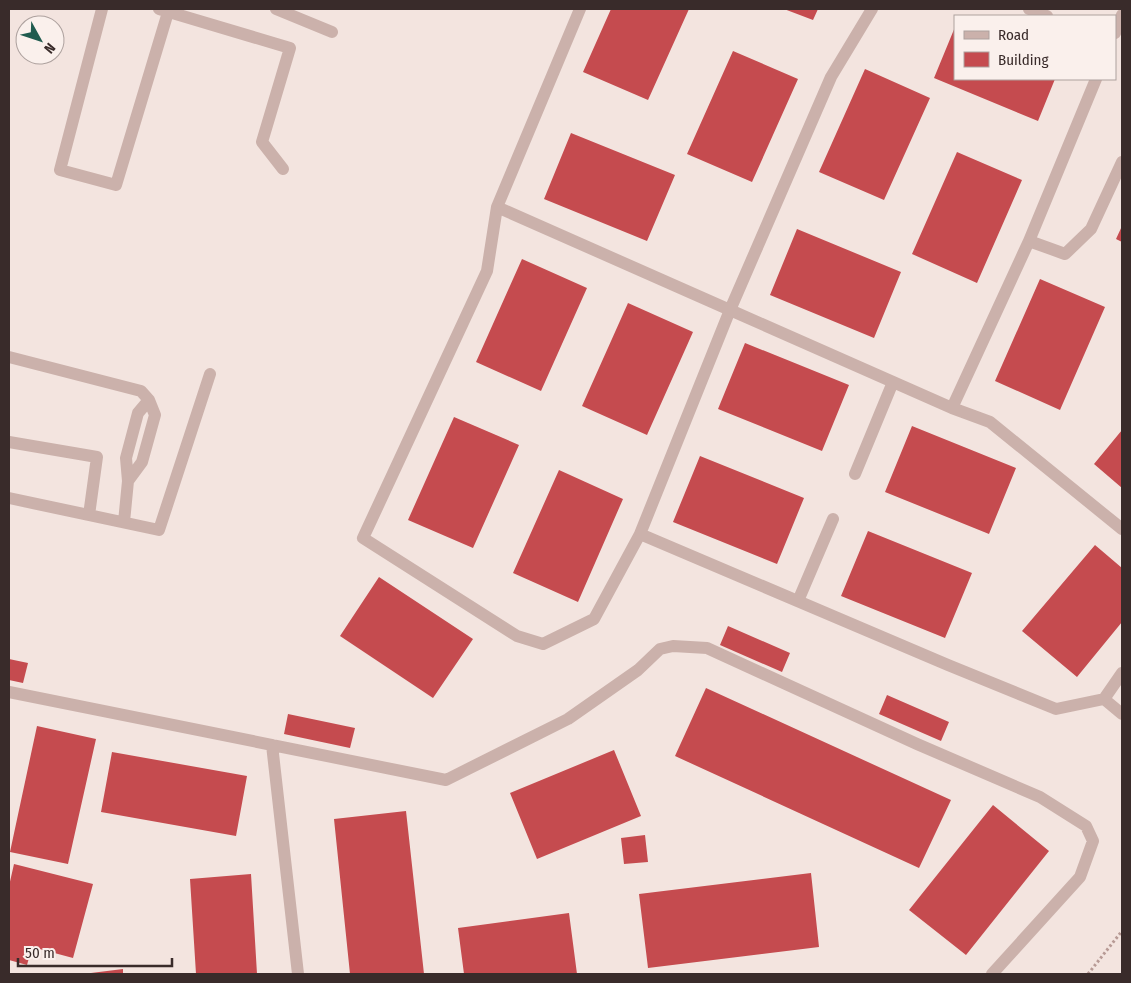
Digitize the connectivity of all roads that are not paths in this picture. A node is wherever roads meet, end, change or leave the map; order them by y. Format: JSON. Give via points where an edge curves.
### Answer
{"nodes":[{"id":1,"x":102,"y":9,"type":"edge"},
{"id":2,"x":166,"y":9,"type":"edge"},
{"id":3,"x":276,"y":9,"type":"edge"},
{"id":4,"x":580,"y":9,"type":"edge"},
{"id":5,"x":872,"y":9,"type":"edge"},
{"id":6,"x":1029,"y":9,"type":"edge"},
{"id":7,"x":1044,"y":15,"type":"edge"},
{"id":8,"x":1122,"y":15,"type":"edge"},
{"id":9,"x":1116,"y":30,"type":"edge"},
{"id":10,"x":332,"y":32,"type":"dead end"},
{"id":11,"x":1096,"y":80,"type":"edge"},
{"id":12,"x":1122,"y":162,"type":"edge"},
{"id":13,"x":283,"y":169,"type":"dead end"},
{"id":14,"x":497,"y":207,"type":"junction"},
{"id":15,"x":1029,"y":241,"type":"junction"},
{"id":16,"x":730,"y":310,"type":"junction"},
{"id":17,"x":9,"y":357,"type":"edge"},
{"id":18,"x":210,"y":374,"type":"dead end"},
{"id":19,"x":893,"y":382,"type":"junction"},
{"id":20,"x":952,"y":408,"type":"junction"},
{"id":21,"x":9,"y":442,"type":"edge"},
{"id":22,"x":856,"y":474,"type":"dead end"},
{"id":23,"x":9,"y":498,"type":"edge"},
{"id":24,"x":89,"y":515,"type":"junction"},
{"id":25,"x":833,"y":519,"type":"dead end"},
{"id":26,"x":124,"y":522,"type":"junction"},
{"id":27,"x":1122,"y":529,"type":"edge"},
{"id":28,"x":640,"y":534,"type":"junction"},
{"id":29,"x":798,"y":601,"type":"junction"},
{"id":30,"x":1122,"y":673,"type":"edge"},
{"id":31,"x":9,"y":692,"type":"edge"},
{"id":32,"x":1104,"y":699,"type":"junction"},
{"id":33,"x":1122,"y":714,"type":"edge"},
{"id":34,"x":272,"y":745,"type":"junction"},
{"id":35,"x":298,"y":974,"type":"edge"},
{"id":36,"x":992,"y":974,"type":"edge"}],
"edges":[{"from":1,"to":2,"type":"lane","via":[[60,170],[116,185]]},
{"from":2,"to":13,"type":"lane","via":[[290,48],[262,142]]},
{"from":3,"to":10,"type":"lane"},
{"from":4,"to":14,"type":"lane"},
{"from":5,"to":16,"type":"lane","via":[[831,77]]},
{"from":6,"to":7,"type":"lane"},
{"from":8,"to":9,"type":"lane"},
{"from":11,"to":15,"type":"lane"},
{"from":12,"to":15,"type":"lane","via":[[1091,230],[1065,254]]},
{"from":14,"to":16,"type":"lane"},
{"from":14,"to":28,"type":"lane","via":[[487,271],[363,538],[517,636],[543,644],[594,619]]},
{"from":15,"to":20,"type":"lane"},
{"from":16,"to":19,"type":"lane"},
{"from":16,"to":28,"type":"lane"},
{"from":17,"to":26,"type":"lane","via":[[141,391],[149,400],[155,415],[142,462],[128,481]]},
{"from":18,"to":26,"type":"lane","via":[[159,530]]},
{"from":19,"to":20,"type":"lane"},
{"from":19,"to":22,"type":"lane"},
{"from":20,"to":27,"type":"lane","via":[[990,422]]},
{"from":21,"to":24,"type":"lane","via":[[96,457]]},
{"from":23,"to":24,"type":"lane"},
{"from":24,"to":26,"type":"lane"},
{"from":25,"to":29,"type":"lane"},
{"from":28,"to":29,"type":"lane"},
{"from":29,"to":32,"type":"lane","via":[[1056,709]]},
{"from":30,"to":32,"type":"lane"},
{"from":31,"to":34,"type":"lane"},
{"from":32,"to":33,"type":"lane"},
{"from":34,"to":35,"type":"lane"},
{"from":34,"to":36,"type":"lane","via":[[446,780],[568,719],[638,670],[660,649],[673,646],[707,648],[1040,797],[1086,826],[1093,840],[1080,877]]}]}
